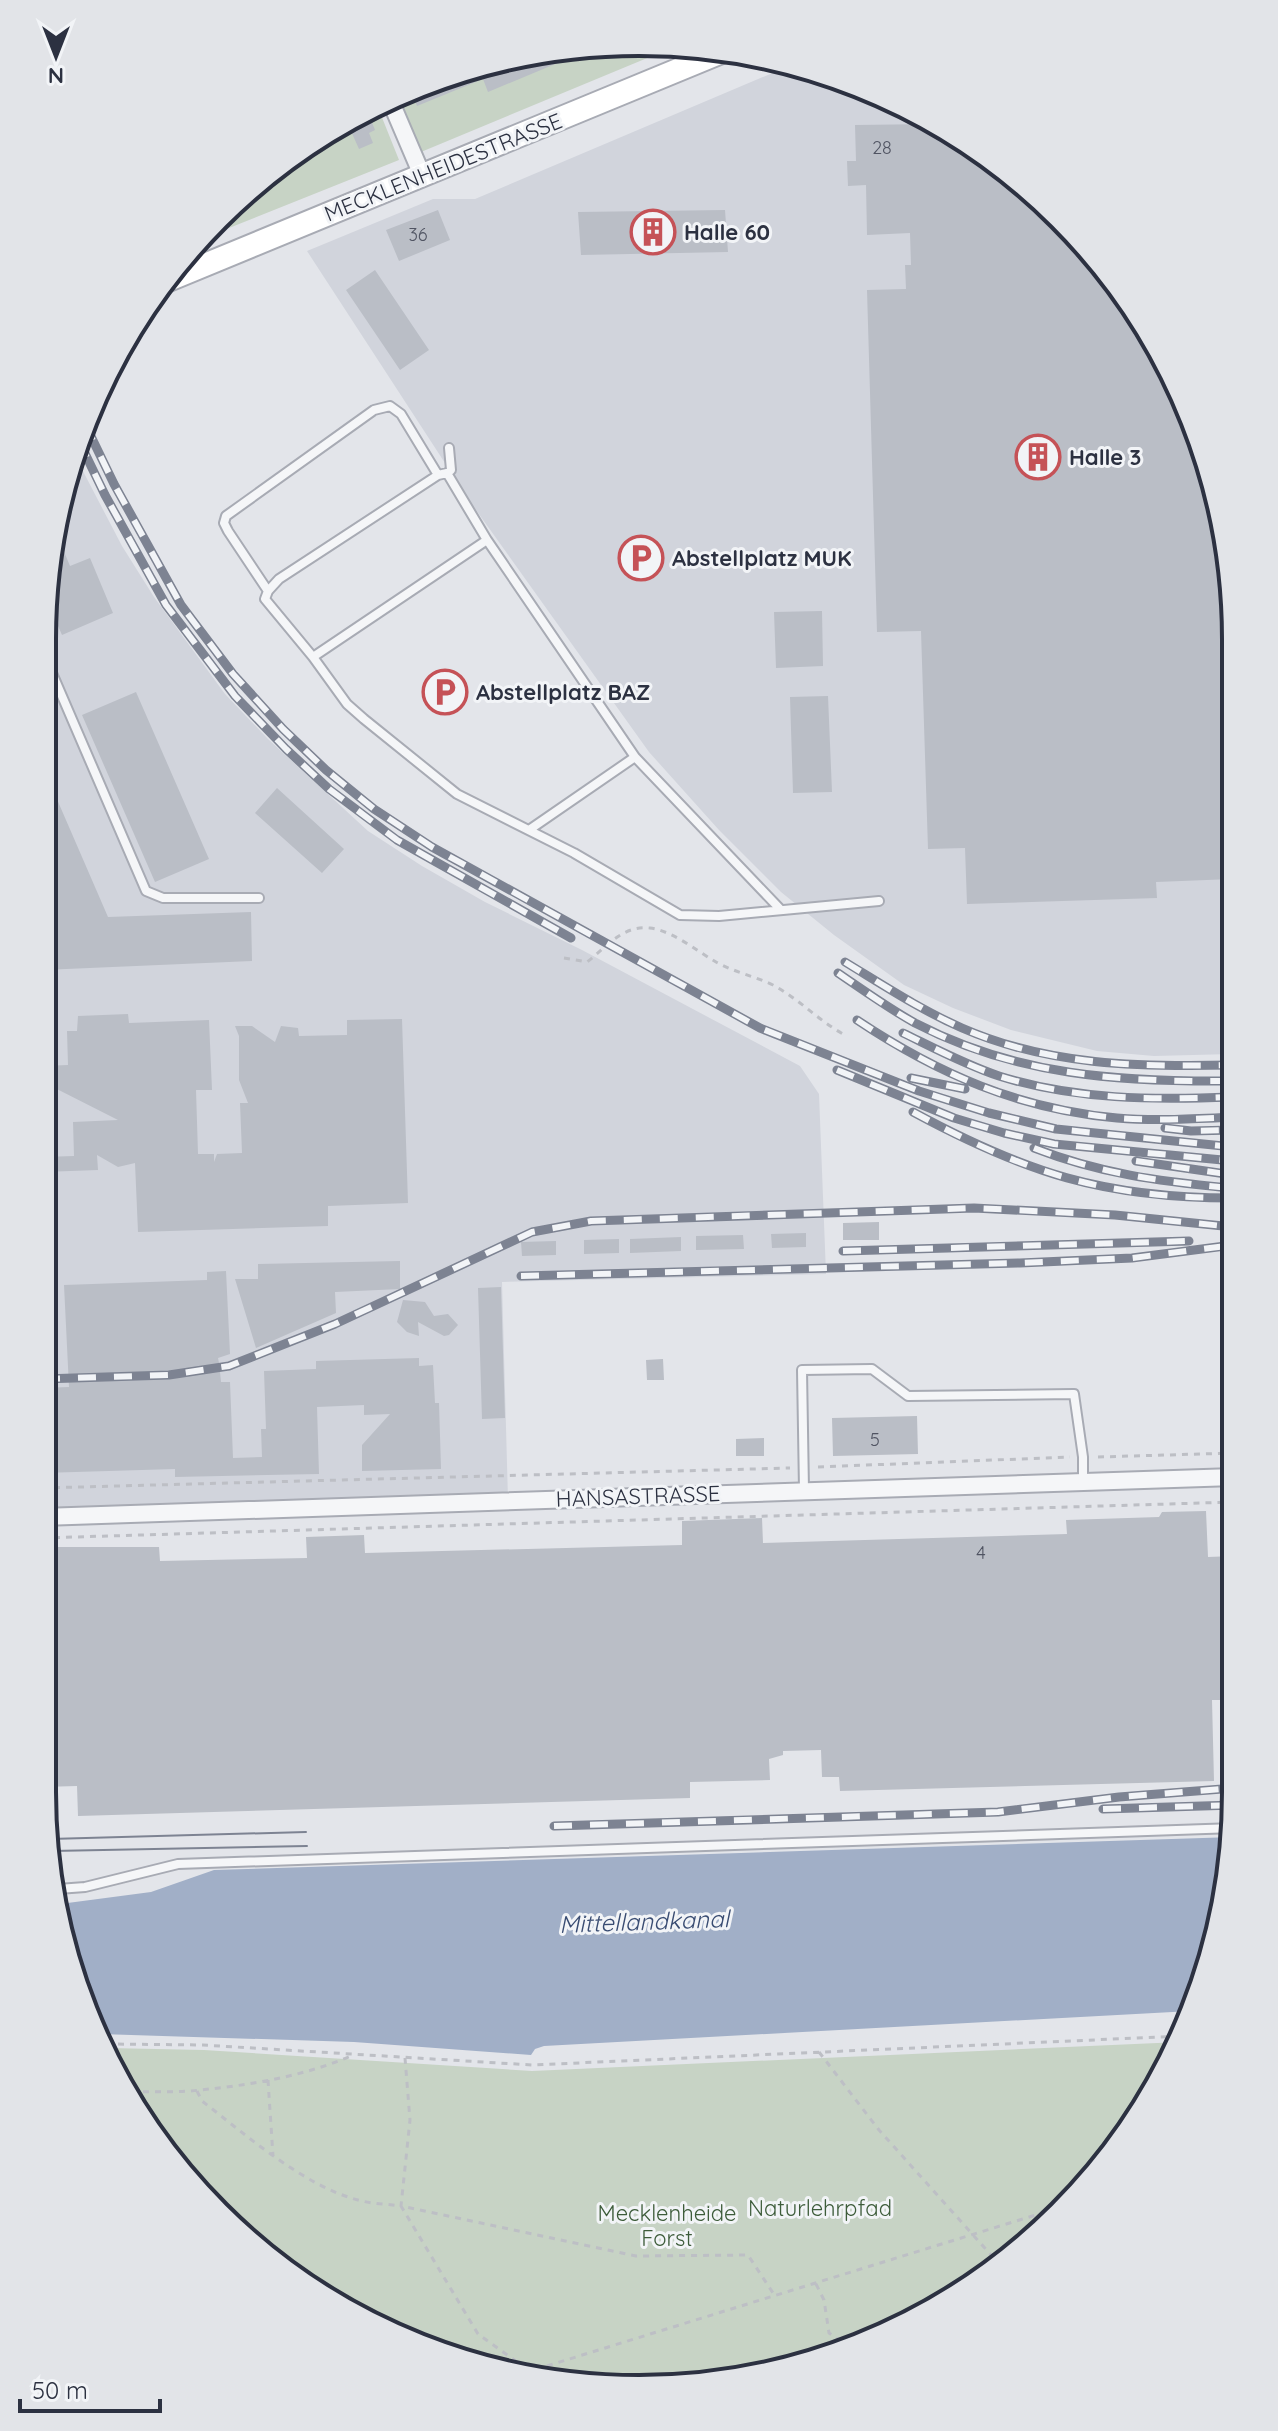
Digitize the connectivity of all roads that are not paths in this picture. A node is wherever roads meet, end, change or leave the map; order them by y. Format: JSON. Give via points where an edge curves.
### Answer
{"nodes":[{"id":1,"x":703,"y":60,"type":"edge"},
{"id":2,"x":394,"y":110,"type":"edge"},
{"id":3,"x":422,"y":175,"type":"junction"},
{"id":4,"x":189,"y":269,"type":"edge"},
{"id":5,"x":449,"y":448,"type":"dead end"},
{"id":6,"x":442,"y":474,"type":"junction"},
{"id":7,"x":487,"y":540,"type":"junction"},
{"id":8,"x":268,"y":591,"type":"junction"},
{"id":9,"x":313,"y":657,"type":"junction"},
{"id":10,"x":56,"y":682,"type":"edge"},
{"id":11,"x":635,"y":757,"type":"junction"},
{"id":12,"x":529,"y":830,"type":"junction"},
{"id":13,"x":259,"y":898,"type":"dead end"},
{"id":14,"x":879,"y":901,"type":"dead end"},
{"id":15,"x":780,"y":909,"type":"junction"},
{"id":16,"x":1222,"y":1477,"type":"edge"},
{"id":17,"x":1083,"y":1481,"type":"junction"},
{"id":18,"x":804,"y":1490,"type":"junction"},
{"id":19,"x":56,"y":1517,"type":"edge"},
{"id":20,"x":1221,"y":1828,"type":"edge"},
{"id":21,"x":64,"y":1889,"type":"edge"}],
"edges":[{"from":1,"to":3,"type":"main road","name":"MECKLENHEIDESTRASSE"},
{"from":2,"to":3,"type":"street"},
{"from":3,"to":4,"type":"main road","name":"MECKLENHEIDESTRASSE"},
{"from":5,"to":6,"type":"lane","via":[[451,470]]},
{"from":6,"to":7,"type":"lane"},
{"from":6,"to":8,"type":"lane"},
{"from":6,"to":8,"type":"lane","via":[[401,414],[390,406],[374,410],[226,516],[228,531]]},
{"from":7,"to":9,"type":"lane"},
{"from":7,"to":11,"type":"lane"},
{"from":8,"to":9,"type":"lane","via":[[265,599]]},
{"from":9,"to":12,"type":"lane","via":[[347,704],[375,729],[457,794]]},
{"from":10,"to":13,"type":"lane","via":[[146,891],[163,898]]},
{"from":11,"to":12,"type":"lane"},
{"from":11,"to":15,"type":"lane"},
{"from":12,"to":15,"type":"lane","via":[[680,915]]},
{"from":14,"to":15,"type":"lane"},
{"from":16,"to":17,"type":"street","name":"HANSASTRASSE"},
{"from":17,"to":18,"type":"street","name":"HANSASTRASSE"},
{"from":17,"to":18,"type":"lane","via":[[1074,1394],[908,1396],[872,1369],[802,1370]]},
{"from":18,"to":19,"type":"street","name":"HANSASTRASSE"},
{"from":20,"to":21,"type":"lane","via":[[178,1864]]}]}
